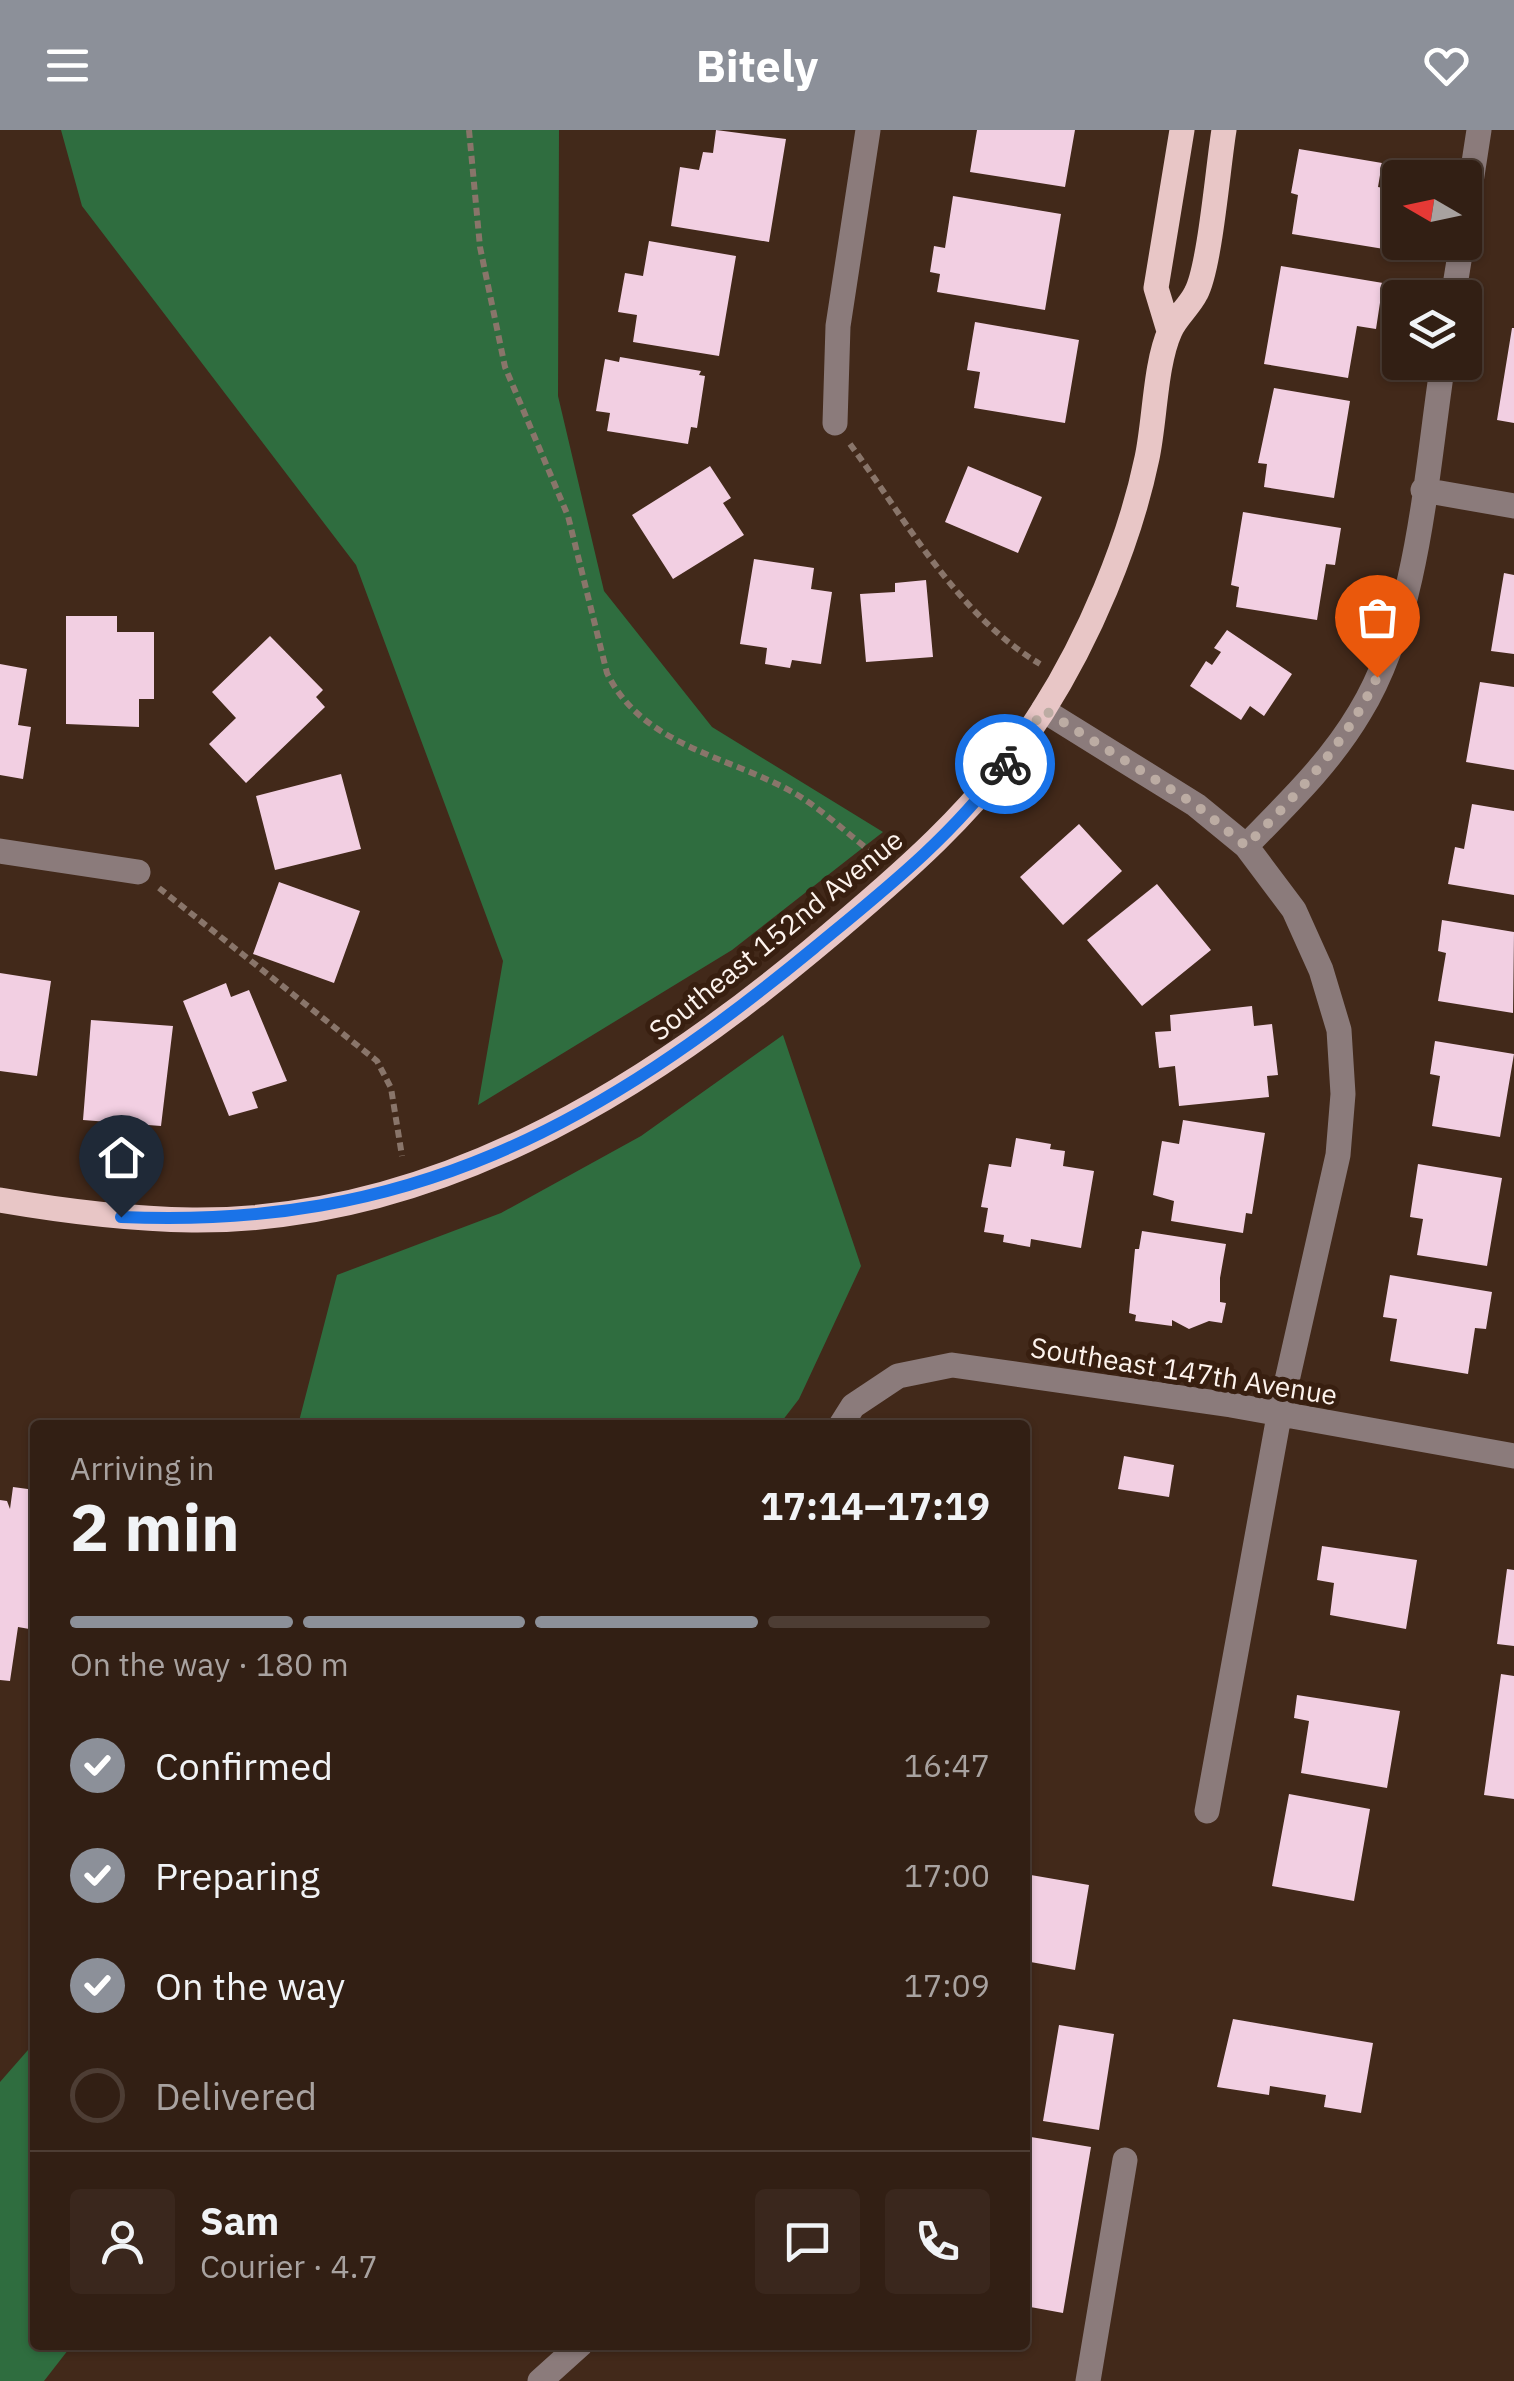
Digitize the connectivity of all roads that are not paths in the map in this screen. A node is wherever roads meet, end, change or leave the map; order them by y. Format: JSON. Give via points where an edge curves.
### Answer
{"nodes":[{"id":1,"x":868,"y":130,"type":"edge"},
{"id":2,"x":1182,"y":130,"type":"edge"},
{"id":3,"x":1224,"y":130,"type":"edge"},
{"id":4,"x":1479,"y":130,"type":"edge"},
{"id":5,"x":1474,"y":160,"type":"edge"},
{"id":6,"x":1169,"y":331,"type":"junction"},
{"id":7,"x":1440,"y":380,"type":"edge"},
{"id":8,"x":835,"y":423,"type":"road end"},
{"id":9,"x":1423,"y":490,"type":"junction"},
{"id":10,"x":1514,"y":506,"type":"edge"},
{"id":11,"x":1044,"y":710,"type":"junction"},
{"id":12,"x":1246,"y":846,"type":"junction"},
{"id":13,"x":0,"y":852,"type":"edge"},
{"id":14,"x":138,"y":872,"type":"road end"},
{"id":15,"x":0,"y":1200,"type":"edge"},
{"id":16,"x":847,"y":1416,"type":"edge"},
{"id":17,"x":1279,"y":1416,"type":"junction"},
{"id":18,"x":1514,"y":1456,"type":"edge"},
{"id":19,"x":1207,"y":1811,"type":"dead end"},
{"id":20,"x":1124,"y":2160,"type":"dead end"},
{"id":21,"x":574,"y":2350,"type":"edge"},
{"id":22,"x":540,"y":2381,"type":"edge"},
{"id":23,"x":1088,"y":2381,"type":"edge"}],
"edges":[{"from":1,"to":8,"type":"street","via":[[838,326]]},
{"from":2,"to":6,"type":"main road","name":"Southeast 152nd Avenue","via":[[1156,288]]},
{"from":3,"to":6,"type":"main road","name":"Southeast 152nd Avenue","via":[[1198,290]]},
{"from":4,"to":5,"type":"street"},
{"from":6,"to":11,"type":"main road","name":"Southeast 152nd Avenue","via":[[1135,505],[1092,615]]},
{"from":7,"to":9,"type":"street"},
{"from":9,"to":10,"type":"street"},
{"from":9,"to":12,"type":"street","via":[[1393,643],[1361,711],[1312,779]]},
{"from":11,"to":12,"type":"street","via":[[1196,805]]},
{"from":11,"to":15,"type":"main road","name":"Southeast 152nd Avenue","via":[[992,782],[902,876],[712,1030],[642,1078],[502,1151],[406,1187],[288,1214],[121,1217]]},
{"from":12,"to":17,"type":"street","via":[[1294,910],[1322,970],[1339,1030],[1343,1094],[1338,1154]]},
{"from":13,"to":14,"type":"street"},
{"from":16,"to":17,"type":"street","name":"Southeast 147th Avenue","via":[[898,1376],[952,1365]]},
{"from":17,"to":18,"type":"street","name":"Southeast 147th Avenue"},
{"from":17,"to":19,"type":"street"},
{"from":20,"to":23,"type":"street"},
{"from":21,"to":22,"type":"street"}]}
